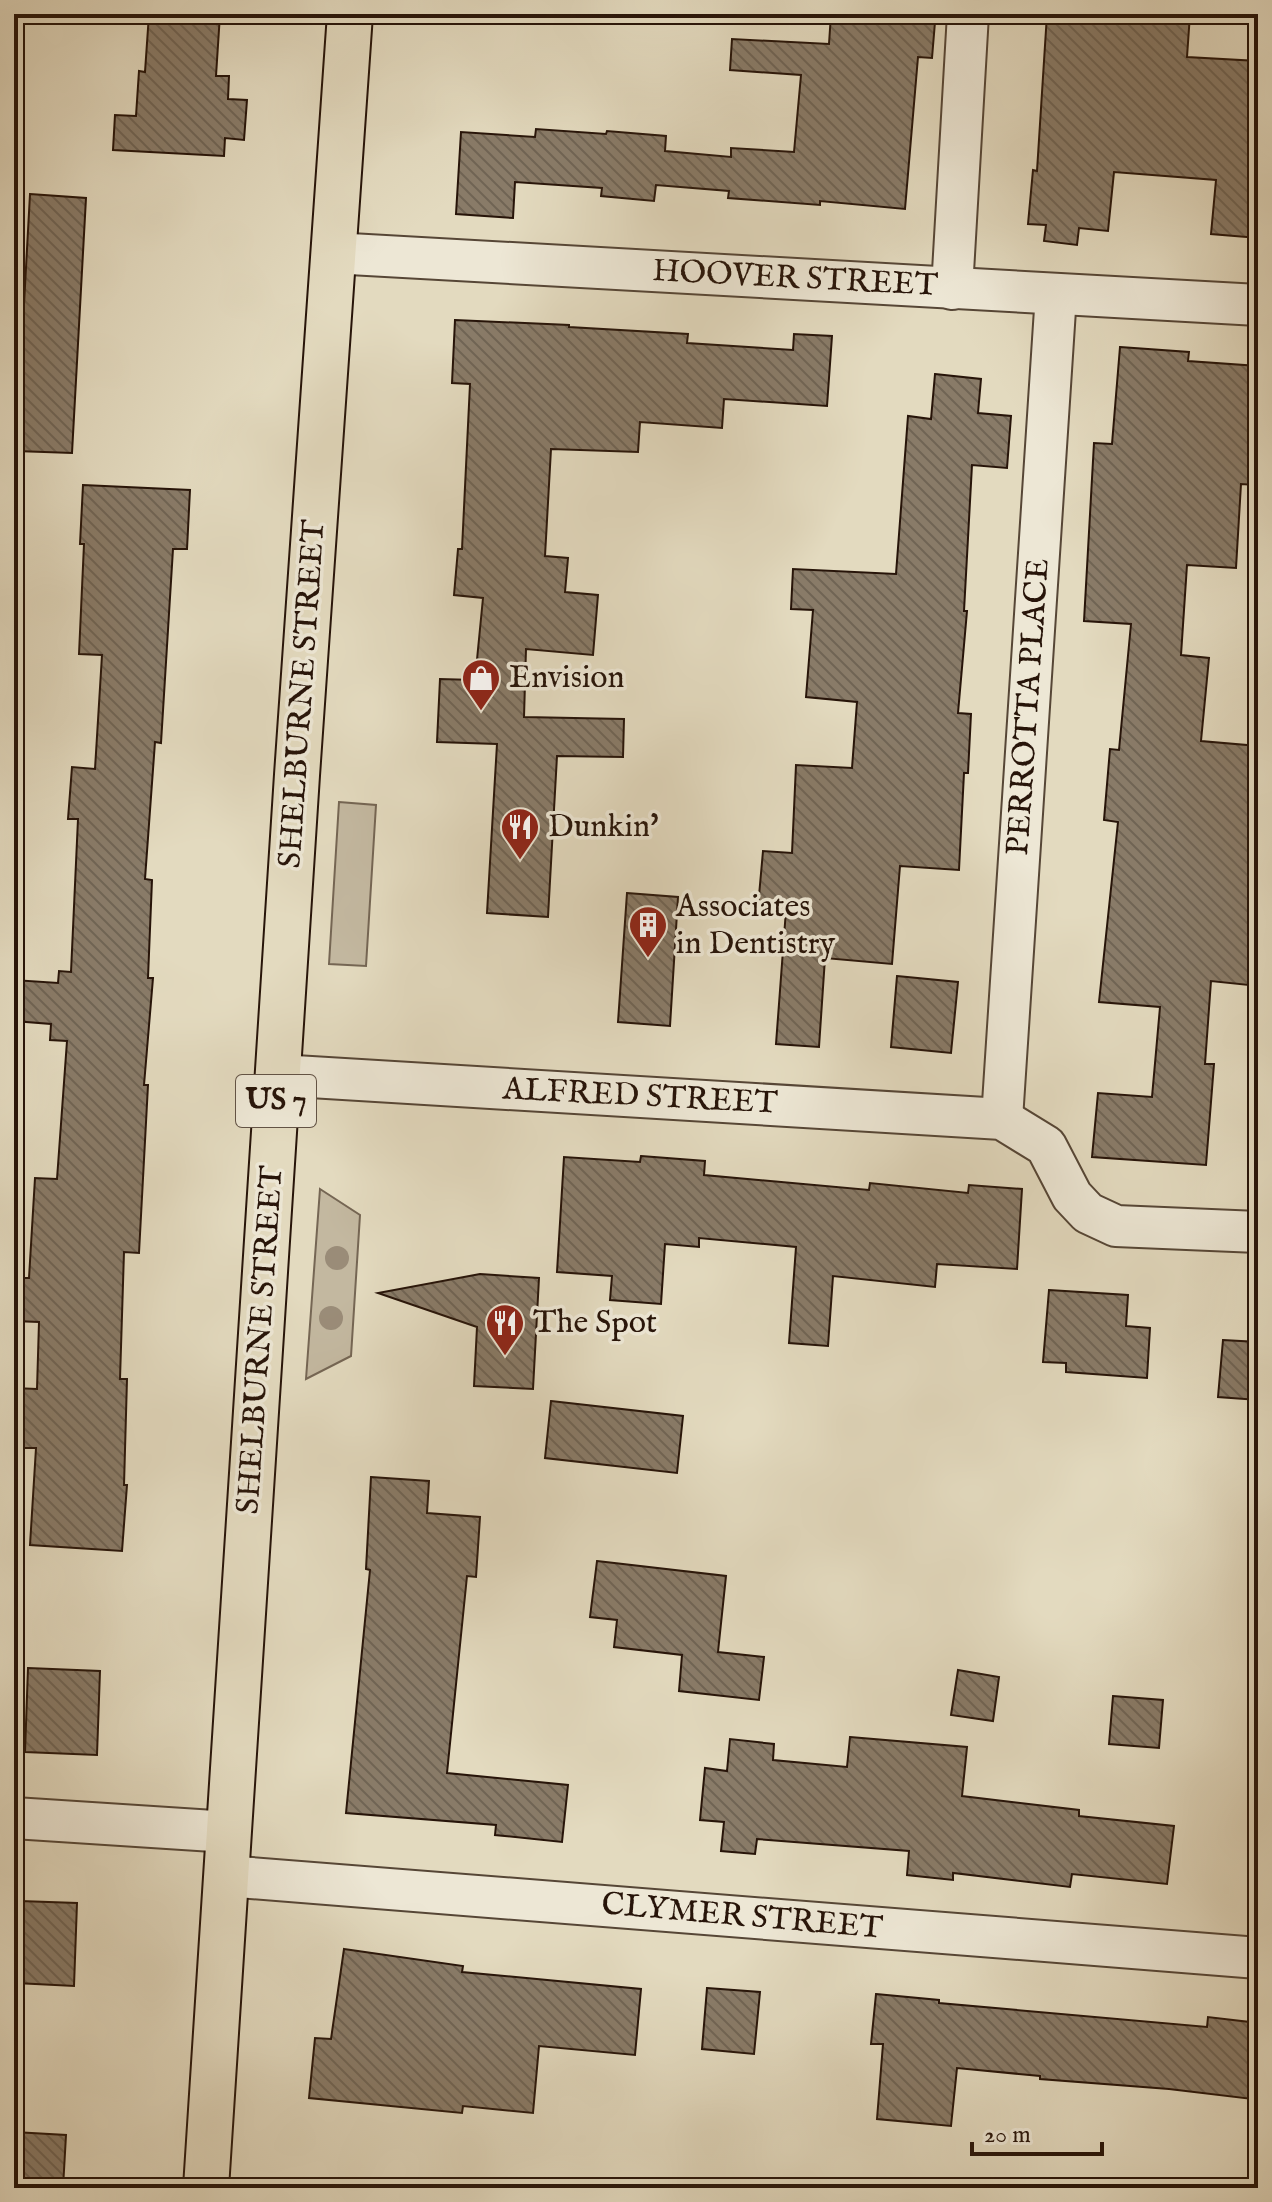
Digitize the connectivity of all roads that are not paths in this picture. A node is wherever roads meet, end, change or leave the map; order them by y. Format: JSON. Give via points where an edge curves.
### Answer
{"nodes":[{"id":1,"x":350,"y":14,"type":"edge"},
{"id":2,"x":968,"y":14,"type":"edge"},
{"id":3,"x":332,"y":253,"type":"junction"},
{"id":4,"x":952,"y":289,"type":"junction"},
{"id":5,"x":1056,"y":294,"type":"junction"},
{"id":6,"x":1258,"y":305,"type":"edge"},
{"id":7,"x":278,"y":1075,"type":"junction"},
{"id":8,"x":1002,"y":1119,"type":"junction"},
{"id":9,"x":1258,"y":1232,"type":"edge"},
{"id":10,"x":14,"y":1818,"type":"edge"},
{"id":11,"x":229,"y":1832,"type":"junction"},
{"id":12,"x":226,"y":1876,"type":"junction"},
{"id":13,"x":1258,"y":1958,"type":"edge"},
{"id":14,"x":206,"y":2188,"type":"edge"}],
"edges":[{"from":1,"to":3,"type":"main road","name":"SHELBURNE STREET","number":"US 7"},
{"from":2,"to":4,"type":"street"},
{"from":3,"to":4,"type":"street","name":"HOOVER STREET"},
{"from":3,"to":7,"type":"main road","name":"SHELBURNE STREET","number":"US 7"},
{"from":4,"to":5,"type":"street","name":"HOOVER STREET"},
{"from":5,"to":6,"type":"street","name":"HOOVER STREET"},
{"from":5,"to":8,"type":"street","name":"PERROTTA PLACE"},
{"from":7,"to":8,"type":"street","name":"ALFRED STREET"},
{"from":7,"to":11,"type":"main road","name":"SHELBURNE STREET","number":"US 7"},
{"from":8,"to":9,"type":"street","via":[[1046,1146],[1072,1196],[1088,1213],[1116,1226]]},
{"from":10,"to":11,"type":"street"},
{"from":11,"to":12,"type":"main road","name":"SHELBURNE STREET","number":"US 7"},
{"from":12,"to":13,"type":"street","name":"CLYMER STREET"},
{"from":12,"to":14,"type":"main road","name":"SHELBURNE STREET","number":"US 7"}]}
